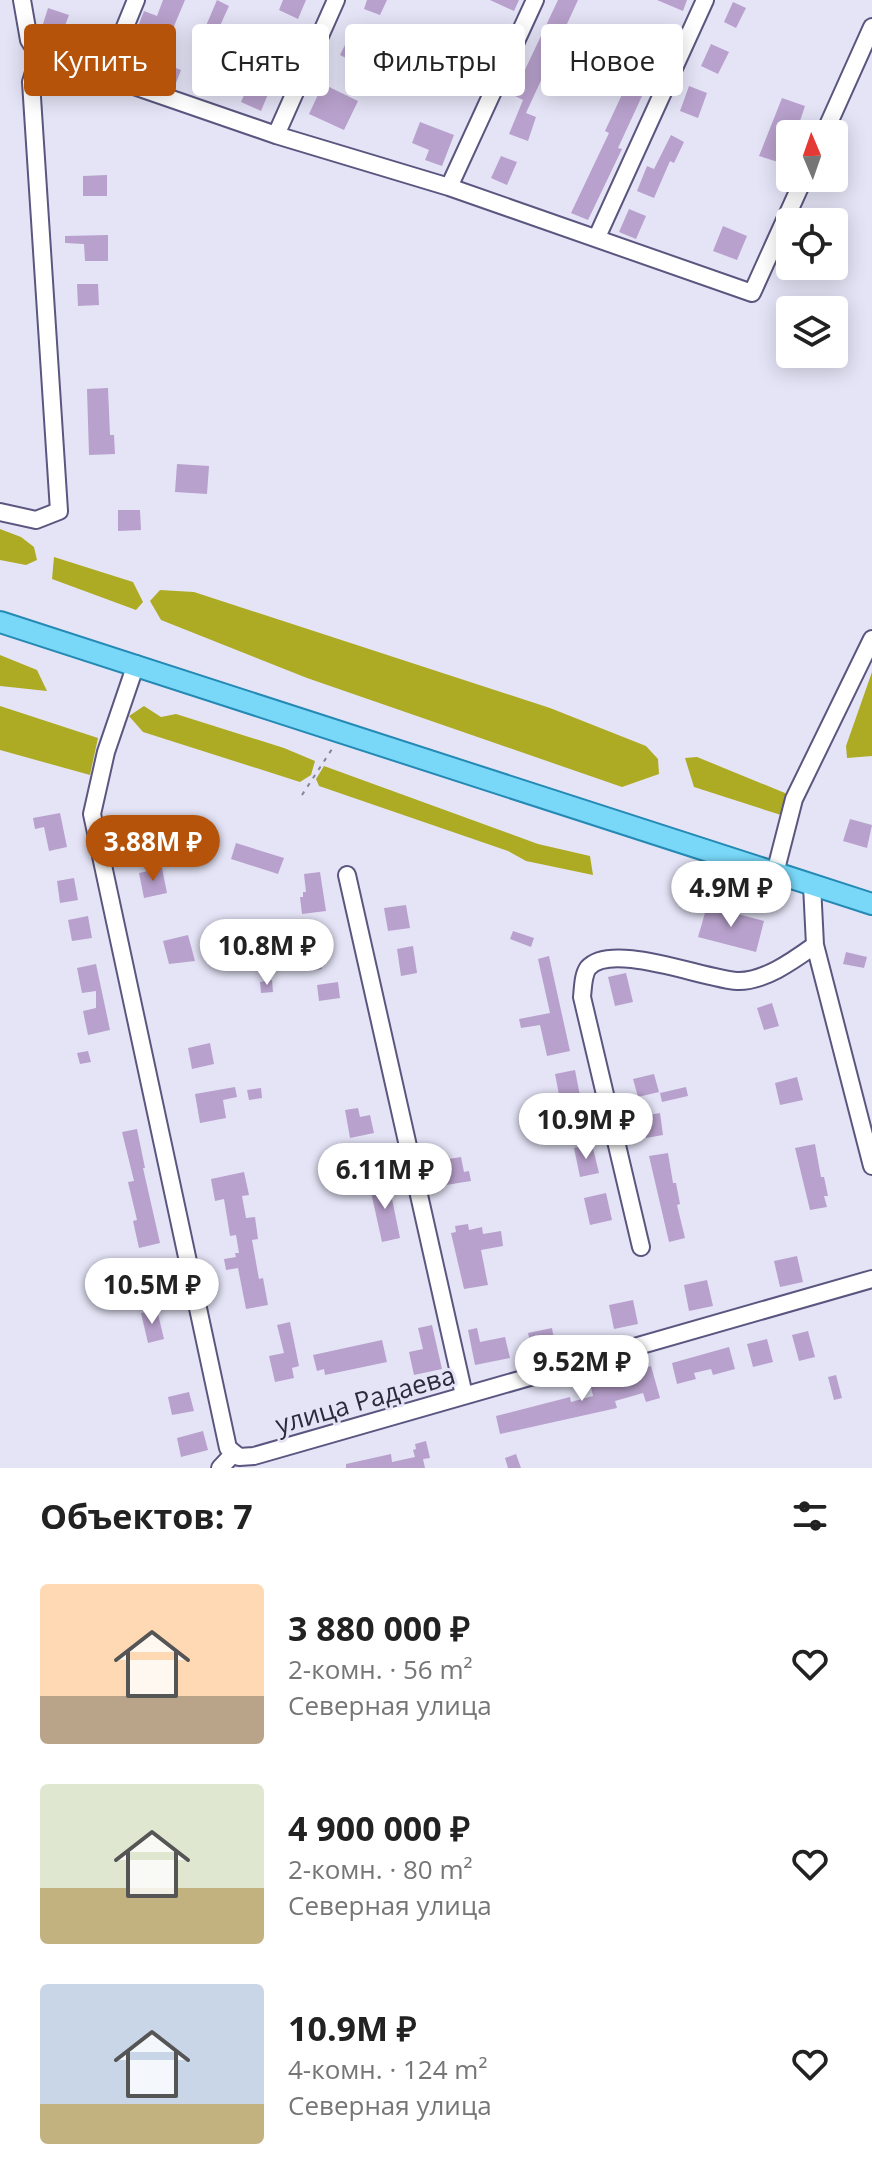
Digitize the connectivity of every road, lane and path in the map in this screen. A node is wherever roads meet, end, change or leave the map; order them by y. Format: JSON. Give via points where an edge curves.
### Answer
{"nodes":[{"id":1,"x":22,"y":0,"type":"edge"},
{"id":2,"x":136,"y":0,"type":"edge"},
{"id":3,"x":336,"y":0,"type":"edge"},
{"id":4,"x":535,"y":0,"type":"edge"},
{"id":5,"x":705,"y":0,"type":"edge"},
{"id":6,"x":26,"y":24,"type":"edge"},
{"id":7,"x":126,"y":24,"type":"edge"},
{"id":8,"x":872,"y":27,"type":"edge"},
{"id":9,"x":32,"y":96,"type":"edge"},
{"id":10,"x":163,"y":96,"type":"edge"},
{"id":11,"x":830,"y":120,"type":"edge"},
{"id":12,"x":276,"y":135,"type":"junction"},
{"id":13,"x":449,"y":187,"type":"junction"},
{"id":14,"x":798,"y":192,"type":"edge"},
{"id":15,"x":597,"y":237,"type":"junction"},
{"id":16,"x":0,"y":512,"type":"edge"},
{"id":17,"x":0,"y":622,"type":"edge"},
{"id":18,"x":872,"y":639,"type":"edge"},
{"id":19,"x":136,"y":664,"type":"junction"},
{"id":20,"x":343,"y":732,"type":"junction"},
{"id":21,"x":302,"y":795,"type":"dead end"},
{"id":22,"x":775,"y":873,"type":"junction"},
{"id":23,"x":347,"y":875,"type":"dead end"},
{"id":24,"x":812,"y":885,"type":"junction"},
{"id":25,"x":872,"y":904,"type":"edge"},
{"id":26,"x":815,"y":945,"type":"junction"},
{"id":27,"x":872,"y":1166,"type":"edge"},
{"id":28,"x":641,"y":1247,"type":"dead end"},
{"id":29,"x":872,"y":1279,"type":"edge"},
{"id":30,"x":464,"y":1395,"type":"junction"},
{"id":31,"x":237,"y":1455,"type":"junction"},
{"id":32,"x":220,"y":1468,"type":"edge"}],
"edges":[{"from":1,"to":6,"type":"street"},
{"from":2,"to":7,"type":"street"},
{"from":3,"to":12,"type":"street"},
{"from":4,"to":13,"type":"street"},
{"from":5,"to":15,"type":"street"},
{"from":8,"to":11,"type":"street"},
{"from":9,"to":16,"type":"street","via":[[59,511],[36,520]]},
{"from":10,"to":12,"type":"street"},
{"from":12,"to":13,"type":"street"},
{"from":13,"to":15,"type":"street"},
{"from":14,"to":15,"type":"street","via":[[752,293]]},
{"from":17,"to":19,"type":"main road"},
{"from":18,"to":22,"type":"street","via":[[794,799]]},
{"from":19,"to":20,"type":"main road"},
{"from":19,"to":31,"type":"street","via":[[106,752],[92,814],[228,1448]]},
{"from":20,"to":21,"type":"path"},
{"from":20,"to":22,"type":"main road"},
{"from":22,"to":24,"type":"main road"},
{"from":23,"to":30,"type":"street"},
{"from":24,"to":25,"type":"main road"},
{"from":24,"to":26,"type":"street"},
{"from":26,"to":27,"type":"street"},
{"from":26,"to":28,"type":"street","via":[[791,962],[739,981],[620,957],[596,960],[585,971],[582,997]]},
{"from":29,"to":30,"type":"street","name":"улица Радаева"},
{"from":30,"to":31,"type":"street","name":"улица Радаева","via":[[254,1456]]},
{"from":31,"to":32,"type":"street"}]}
